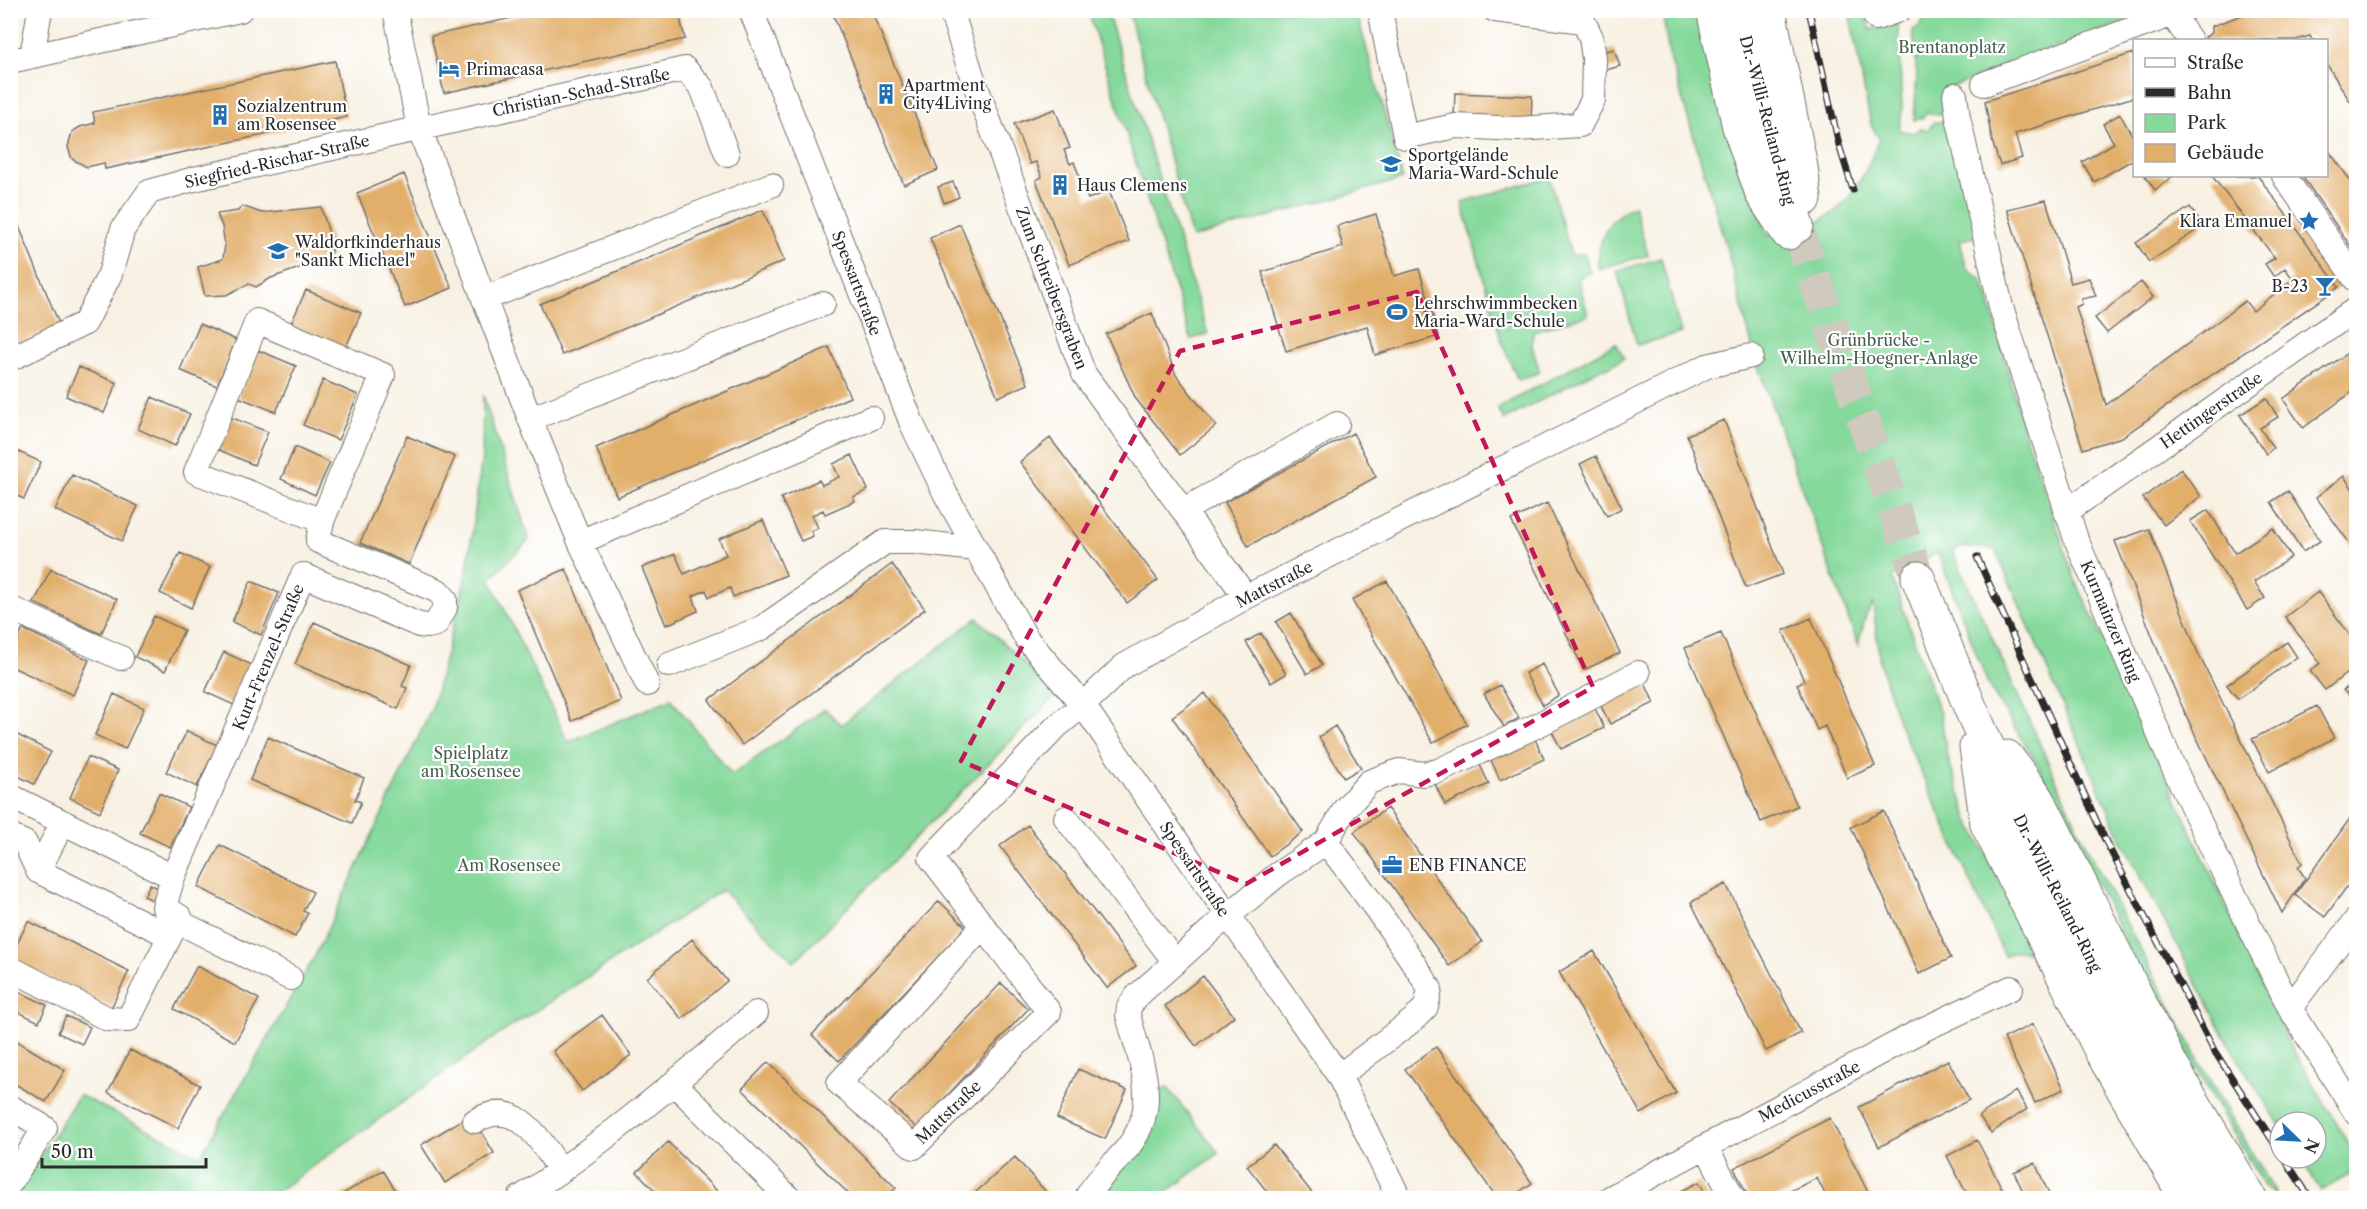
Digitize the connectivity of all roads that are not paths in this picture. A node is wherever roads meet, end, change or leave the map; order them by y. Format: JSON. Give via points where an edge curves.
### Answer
{"nodes":[{"id":1,"x":40,"y":10,"type":"edge"},
{"id":2,"x":240,"y":10,"type":"edge"},
{"id":3,"x":395,"y":10,"type":"edge"},
{"id":4,"x":751,"y":10,"type":"edge"},
{"id":5,"x":951,"y":10,"type":"edge"},
{"id":6,"x":1380,"y":10,"type":"edge"},
{"id":7,"x":1495,"y":10,"type":"edge"},
{"id":8,"x":1713,"y":10,"type":"edge"},
{"id":9,"x":1740,"y":10,"type":"edge"},
{"id":10,"x":1769,"y":10,"type":"edge"},
{"id":11,"x":1875,"y":10,"type":"edge"},
{"id":12,"x":1899,"y":10,"type":"edge"},
{"id":13,"x":2175,"y":12,"type":"edge"},
{"id":14,"x":2189,"y":39,"type":"edge"},
{"id":15,"x":21,"y":59,"type":"edge"},
{"id":16,"x":1984,"y":84,"type":"dead end"},
{"id":17,"x":1955,"y":95,"type":"dead end"},
{"id":18,"x":419,"y":128,"type":"junction"},
{"id":19,"x":727,"y":154,"type":"dead end"},
{"id":20,"x":2285,"y":177,"type":"edge"},
{"id":21,"x":771,"y":185,"type":"dead end"},
{"id":22,"x":1798,"y":230,"type":"junction"},
{"id":23,"x":2356,"y":280,"type":"edge"},
{"id":24,"x":484,"y":299,"type":"junction"},
{"id":25,"x":823,"y":304,"type":"dead end"},
{"id":26,"x":2356,"y":309,"type":"edge"},
{"id":27,"x":1751,"y":356,"type":"dead end"},
{"id":28,"x":10,"y":359,"type":"edge"},
{"id":29,"x":871,"y":418,"type":"dead end"},
{"id":30,"x":530,"y":419,"type":"junction"},
{"id":31,"x":1337,"y":424,"type":"dead end"},
{"id":32,"x":1185,"y":510,"type":"junction"},
{"id":33,"x":2066,"y":512,"type":"junction"},
{"id":34,"x":322,"y":521,"type":"junction"},
{"id":35,"x":580,"y":542,"type":"junction"},
{"id":36,"x":976,"y":549,"type":"junction"},
{"id":37,"x":1918,"y":578,"type":"tunnel mouth"},
{"id":38,"x":1246,"y":597,"type":"junction"},
{"id":39,"x":10,"y":608,"type":"edge"},
{"id":40,"x":121,"y":658,"type":"dead end"},
{"id":41,"x":669,"y":665,"type":"dead end"},
{"id":42,"x":1638,"y":673,"type":"dead end"},
{"id":43,"x":647,"y":684,"type":"dead end"},
{"id":44,"x":1083,"y":705,"type":"junction"},
{"id":45,"x":1970,"y":707,"type":"junction"},
{"id":46,"x":10,"y":796,"type":"edge"},
{"id":47,"x":1066,"y":818,"type":"dead end"},
{"id":48,"x":63,"y":822,"type":"junction"},
{"id":49,"x":10,"y":836,"type":"edge"},
{"id":50,"x":1326,"y":842,"type":"junction"},
{"id":51,"x":38,"y":871,"type":"junction"},
{"id":52,"x":173,"y":877,"type":"junction"},
{"id":53,"x":1228,"y":916,"type":"junction"},
{"id":54,"x":2356,"y":920,"type":"edge"},
{"id":55,"x":982,"y":927,"type":"junction"},
{"id":56,"x":174,"y":928,"type":"junction"},
{"id":57,"x":1175,"y":962,"type":"junction"},
{"id":58,"x":10,"y":968,"type":"edge"},
{"id":59,"x":290,"y":978,"type":"dead end"},
{"id":60,"x":2011,"y":988,"type":"dead end"},
{"id":61,"x":2290,"y":1008,"type":"junction"},
{"id":62,"x":756,"y":1013,"type":"dead end"},
{"id":63,"x":1339,"y":1076,"type":"junction"},
{"id":64,"x":675,"y":1084,"type":"junction"},
{"id":65,"x":10,"y":1107,"type":"edge"},
{"id":66,"x":2356,"y":1113,"type":"edge"},
{"id":67,"x":475,"y":1120,"type":"dead end"},
{"id":68,"x":1706,"y":1147,"type":"junction"},
{"id":69,"x":561,"y":1171,"type":"junction"},
{"id":70,"x":10,"y":1183,"type":"edge"},
{"id":71,"x":1084,"y":1197,"type":"edge"},
{"id":72,"x":520,"y":1198,"type":"edge"},
{"id":73,"x":789,"y":1198,"type":"edge"},
{"id":74,"x":1399,"y":1198,"type":"edge"},
{"id":75,"x":1610,"y":1198,"type":"edge"},
{"id":76,"x":1733,"y":1198,"type":"edge"},
{"id":77,"x":2186,"y":1198,"type":"edge"},
{"id":78,"x":2218,"y":1198,"type":"edge"},
{"id":79,"x":2250,"y":1198,"type":"edge"}],
"edges":[{"from":1,"to":15,"type":"street"},
{"from":2,"to":15,"type":"street"},
{"from":3,"to":18,"type":"street"},
{"from":4,"to":36,"type":"street","name":"Spessartstraße","via":[[912,424]]},
{"from":5,"to":32,"type":"street","name":"Zum Schreibersgraben","via":[[1084,374]]},
{"from":6,"to":7,"type":"street","via":[[1405,137],[1455,126],[1518,129],[1580,125],[1593,100],[1594,59],[1591,37],[1583,21]]},
{"from":8,"to":22,"type":"highway","via":[[1739,128],[1762,194]]},
{"from":9,"to":22,"type":"highway","name":"Dr.-Willi-Reiland-Ring","via":[[1775,159]]},
{"from":10,"to":22,"type":"highway","via":[[1801,167]]},
{"from":11,"to":12,"type":"street","via":[[1876,18]]},
{"from":13,"to":14,"type":"street"},
{"from":13,"to":16,"type":"street"},
{"from":17,"to":33,"type":"street","name":"Kurmainzer Ring","via":[[2001,307]]},
{"from":18,"to":19,"type":"street","name":"Christian-Schad-Straße","via":[[686,69],[702,88]]},
{"from":18,"to":24,"type":"street"},
{"from":18,"to":28,"type":"street","name":"Siegfried-Rischar-Straße","via":[[149,192],[123,229],[110,274],[85,323]]},
{"from":20,"to":23,"type":"street"},
{"from":21,"to":24,"type":"street"},
{"from":24,"to":30,"type":"street"},
{"from":25,"to":30,"type":"street"},
{"from":26,"to":33,"type":"street","name":"Hettingerstraße"},
{"from":27,"to":38,"type":"street","name":"Mattstraße","via":[[1707,366]]},
{"from":29,"to":35,"type":"street"},
{"from":30,"to":35,"type":"street"},
{"from":31,"to":32,"type":"street"},
{"from":32,"to":38,"type":"street","name":"Zum Schreibersgraben"},
{"from":33,"to":61,"type":"street","name":"Kurmainzer Ring","via":[[2170,760]]},
{"from":34,"to":34,"type":"street","via":[[196,472],[257,321],[383,375]]},
{"from":34,"to":52,"type":"street","name":"Kurt-Frenzel-Straße","via":[[318,541],[438,591],[445,599],[444,608],[436,624],[419,625],[303,575]]},
{"from":35,"to":43,"type":"street"},
{"from":36,"to":41,"type":"street","via":[[885,542],[762,628]]},
{"from":36,"to":44,"type":"street","name":"Spessartstraße","via":[[1026,638]]},
{"from":37,"to":45,"type":"highway","name":"Dr.-Willi-Reiland-Ring"},
{"from":38,"to":44,"type":"street","name":"Mattstraße","via":[[1124,666]]},
{"from":39,"to":40,"type":"street"},
{"from":42,"to":50,"type":"street","via":[[1438,771],[1399,771],[1369,782],[1345,809]]},
{"from":44,"to":53,"type":"street","name":"Spessartstraße"},
{"from":44,"to":55,"type":"street","name":"Mattstraße","via":[[1057,726],[931,858]]},
{"from":45,"to":77,"type":"highway","via":[[1987,824],[2103,1053]]},
{"from":45,"to":78,"type":"highway","name":"Dr.-Willi-Reiland-Ring","via":[[2018,815],[2177,1131]]},
{"from":45,"to":79,"type":"highway","via":[[2038,799],[2170,1063]]},
{"from":46,"to":48,"type":"street"},
{"from":47,"to":57,"type":"street"},
{"from":48,"to":51,"type":"street"},
{"from":48,"to":52,"type":"street"},
{"from":49,"to":51,"type":"street","via":[[25,843]]},
{"from":50,"to":53,"type":"street","via":[[1277,875]]},
{"from":50,"to":63,"type":"street","via":[[1409,954],[1430,989],[1426,1007],[1413,1020]]},
{"from":51,"to":56,"type":"street"},
{"from":52,"to":56,"type":"street","via":[[164,907],[180,917]]},
{"from":53,"to":57,"type":"street"},
{"from":53,"to":63,"type":"street","name":"Spessartstraße"},
{"from":54,"to":61,"type":"street"},
{"from":55,"to":55,"type":"street","name":"Mattstraße","via":[[1049,1012],[914,1147],[839,1083]]},
{"from":56,"to":58,"type":"street","via":[[128,1020],[108,1019]]},
{"from":56,"to":59,"type":"street"},
{"from":57,"to":71,"type":"street","via":[[1129,1007],[1147,1094],[1138,1133]]},
{"from":60,"to":68,"type":"street","name":"Medicusstraße","via":[[1918,1032]]},
{"from":61,"to":66,"type":"street","name":"Kurmainzer Ring"},
{"from":62,"to":64,"type":"street"},
{"from":63,"to":74,"type":"street","name":"Spessartstraße"},
{"from":64,"to":69,"type":"street"},
{"from":64,"to":73,"type":"street"},
{"from":65,"to":70,"type":"street","via":[[45,1128]]},
{"from":67,"to":69,"type":"street","via":[[504,1112],[522,1120]]},
{"from":68,"to":75,"type":"street","name":"Medicusstraße"},
{"from":68,"to":76,"type":"street"},
{"from":69,"to":72,"type":"street"}]}
